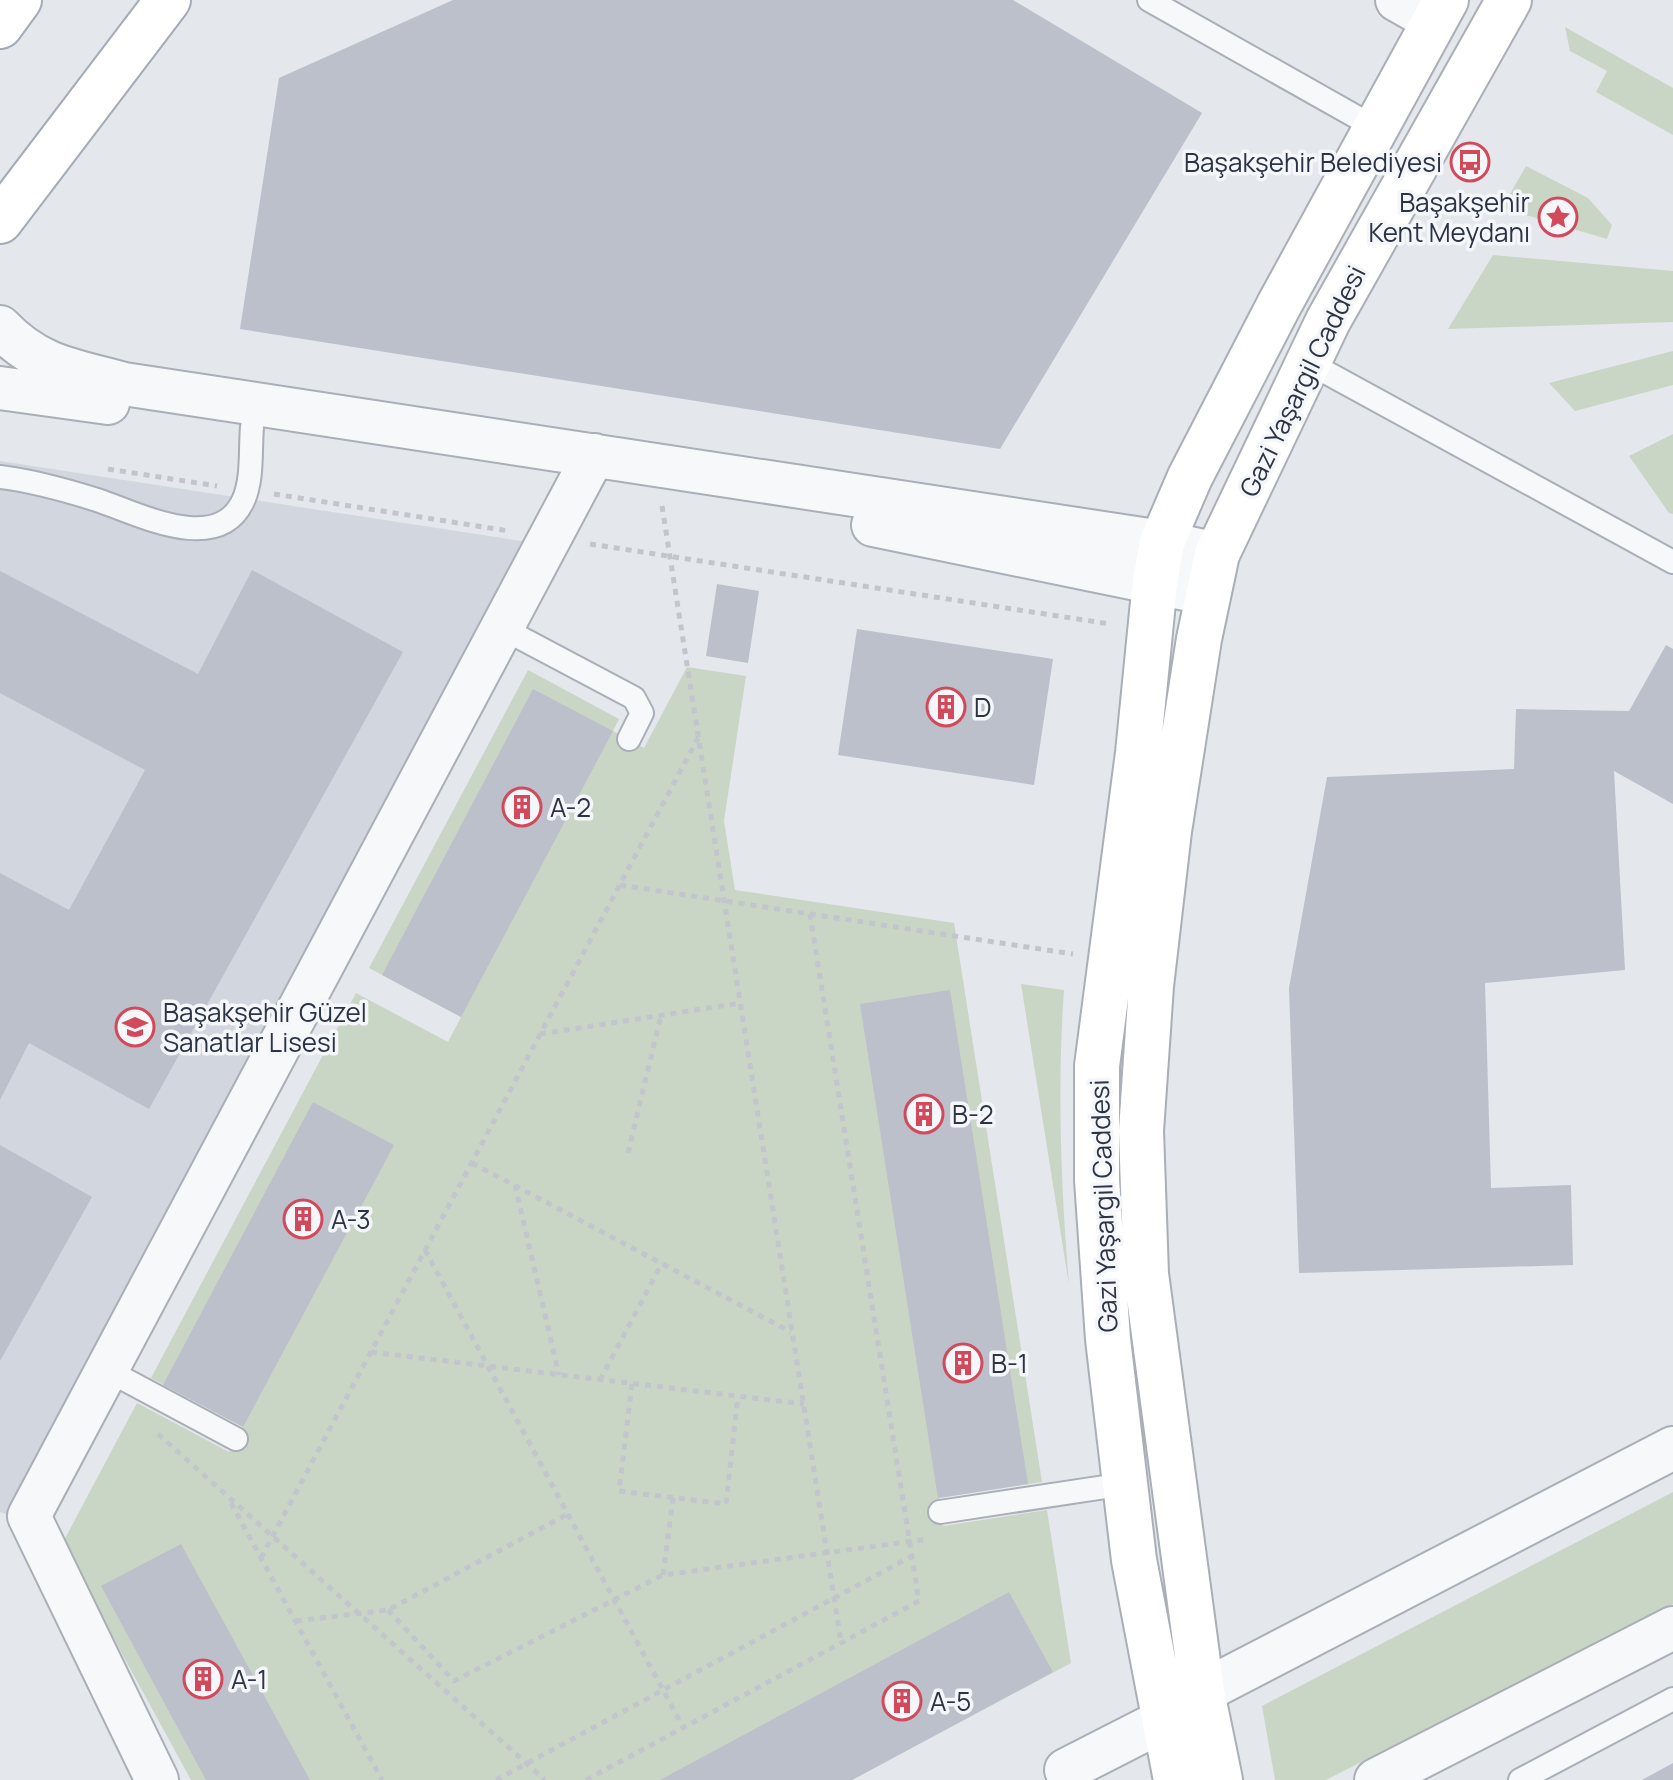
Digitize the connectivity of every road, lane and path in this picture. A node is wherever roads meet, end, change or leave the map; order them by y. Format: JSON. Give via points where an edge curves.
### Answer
{"nodes":[{"id":1,"x":19,"y":0,"type":"edge"},
{"id":2,"x":168,"y":0,"type":"edge"},
{"id":3,"x":1149,"y":0,"type":"edge"},
{"id":4,"x":1397,"y":0,"type":"edge"},
{"id":5,"x":1509,"y":0,"type":"edge"},
{"id":6,"x":1440,"y":11,"type":"edge"},
{"id":7,"x":0,"y":26,"type":"edge"},
{"id":8,"x":1376,"y":128,"type":"junction"},
{"id":9,"x":0,"y":221,"type":"edge"},
{"id":10,"x":0,"y":327,"type":"edge"},
{"id":11,"x":1309,"y":363,"type":"junction"},
{"id":12,"x":0,"y":388,"type":"edge"},
{"id":13,"x":252,"y":427,"type":"junction"},
{"id":14,"x":588,"y":466,"type":"junction"},
{"id":15,"x":107,"y":469,"type":"dead end"},
{"id":16,"x":0,"y":477,"type":"edge"},
{"id":17,"x":659,"y":489,"type":"junction"},
{"id":18,"x":245,"y":490,"type":"junction"},
{"id":19,"x":550,"y":537,"type":"junction"},
{"id":20,"x":670,"y":556,"type":"junction"},
{"id":21,"x":1158,"y":562,"type":"junction"},
{"id":22,"x":1673,"y":562,"type":"edge"},
{"id":23,"x":1213,"y":574,"type":"junction"},
{"id":24,"x":502,"y":628,"type":"junction"},
{"id":25,"x":1117,"y":630,"type":"dead end"},
{"id":26,"x":699,"y":737,"type":"junction"},
{"id":27,"x":629,"y":739,"type":"dead end"},
{"id":28,"x":620,"y":885,"type":"junction"},
{"id":29,"x":724,"y":901,"type":"junction"},
{"id":30,"x":810,"y":914,"type":"junction"},
{"id":31,"x":1083,"y":958,"type":"junction"},
{"id":32,"x":741,"y":1003,"type":"junction"},
{"id":33,"x":661,"y":1015,"type":"junction"},
{"id":34,"x":540,"y":1034,"type":"junction"},
{"id":35,"x":628,"y":1153,"type":"dead end"},
{"id":36,"x":472,"y":1163,"type":"junction"},
{"id":37,"x":515,"y":1185,"type":"junction"},
{"id":38,"x":425,"y":1250,"type":"junction"},
{"id":39,"x":662,"y":1263,"type":"junction"},
{"id":40,"x":792,"y":1333,"type":"junction"},
{"id":41,"x":371,"y":1352,"type":"junction"},
{"id":42,"x":488,"y":1366,"type":"junction"},
{"id":43,"x":107,"y":1370,"type":"junction"},
{"id":44,"x":559,"y":1375,"type":"junction"},
{"id":45,"x":600,"y":1380,"type":"junction"},
{"id":46,"x":632,"y":1384,"type":"junction"},
{"id":47,"x":738,"y":1396,"type":"junction"},
{"id":48,"x":804,"y":1404,"type":"junction"},
{"id":49,"x":147,"y":1424,"type":"dead end"},
{"id":50,"x":236,"y":1439,"type":"dead end"},
{"id":51,"x":1673,"y":1448,"type":"edge"},
{"id":52,"x":1125,"y":1484,"type":"junction"},
{"id":53,"x":228,"y":1497,"type":"junction"},
{"id":54,"x":673,"y":1498,"type":"junction"},
{"id":55,"x":940,"y":1512,"type":"dead end"},
{"id":56,"x":568,"y":1514,"type":"junction"},
{"id":57,"x":273,"y":1536,"type":"junction"},
{"id":58,"x":827,"y":1555,"type":"junction"},
{"id":59,"x":912,"y":1556,"type":"junction"},
{"id":60,"x":261,"y":1558,"type":"junction"},
{"id":61,"x":663,"y":1575,"type":"junction"},
{"id":62,"x":615,"y":1598,"type":"junction"},
{"id":63,"x":834,"y":1598,"type":"junction"},
{"id":64,"x":388,"y":1610,"type":"junction"},
{"id":65,"x":359,"y":1614,"type":"junction"},
{"id":66,"x":296,"y":1621,"type":"junction"},
{"id":67,"x":1673,"y":1628,"type":"edge"},
{"id":68,"x":841,"y":1642,"type":"junction"},
{"id":69,"x":664,"y":1690,"type":"junction"},
{"id":70,"x":1202,"y":1692,"type":"junction"},
{"id":71,"x":1673,"y":1699,"type":"edge"},
{"id":72,"x":1164,"y":1720,"type":"junction"},
{"id":73,"x":683,"y":1727,"type":"junction"},
{"id":74,"x":527,"y":1764,"type":"junction"},
{"id":75,"x":1056,"y":1775,"type":"edge"},
{"id":76,"x":157,"y":1780,"type":"edge"},
{"id":77,"x":382,"y":1780,"type":"edge"},
{"id":78,"x":496,"y":1780,"type":"edge"},
{"id":79,"x":545,"y":1780,"type":"edge"},
{"id":80,"x":586,"y":1780,"type":"edge"},
{"id":81,"x":1114,"y":1780,"type":"edge"},
{"id":82,"x":1176,"y":1780,"type":"edge"},
{"id":83,"x":1220,"y":1780,"type":"edge"},
{"id":84,"x":1376,"y":1780,"type":"edge"},
{"id":85,"x":1520,"y":1780,"type":"edge"}],
"edges":[{"from":1,"to":7,"type":"street"},
{"from":2,"to":9,"type":"street"},
{"from":3,"to":8,"type":"lane"},
{"from":4,"to":6,"type":"street"},
{"from":5,"to":11,"type":"street","name":"Gazi Yaşargil Caddesi"},
{"from":6,"to":8,"type":"street","name":"Gazi Yaşargil Caddesi"},
{"from":8,"to":21,"type":"street","name":"Gazi Yaşargil Caddesi","via":[[1232,393],[1190,477]]},
{"from":10,"to":14,"type":"street","via":[[46,363],[124,384]]},
{"from":11,"to":22,"type":"lane"},
{"from":11,"to":23,"type":"street","name":"Gazi Yaşargil Caddesi"},
{"from":12,"to":13,"type":"street"},
{"from":13,"to":14,"type":"street"},
{"from":13,"to":18,"type":"lane"},
{"from":14,"to":17,"type":"street"},
{"from":14,"to":19,"type":"street"},
{"from":14,"to":21,"type":"street"},
{"from":15,"to":18,"type":"path"},
{"from":16,"to":18,"type":"lane","via":[[188,529],[209,528],[227,519],[243,501]]},
{"from":17,"to":20,"type":"path"},
{"from":17,"to":21,"type":"street","via":[[894,529]]},
{"from":18,"to":19,"type":"path"},
{"from":19,"to":20,"type":"path"},
{"from":19,"to":24,"type":"street"},
{"from":20,"to":25,"type":"path","via":[[1107,623]]},
{"from":20,"to":26,"type":"path"},
{"from":21,"to":23,"type":"street"},
{"from":21,"to":31,"type":"street","name":"Gazi Yaşargil Caddesi","via":[[1138,753]]},
{"from":23,"to":70,"type":"street","name":"Gazi Yaşargil Caddesi","via":[[1169,831],[1141,1131],[1146,1274]]},
{"from":24,"to":27,"type":"lane","via":[[634,698],[642,713]]},
{"from":24,"to":43,"type":"street"},
{"from":26,"to":28,"type":"path"},
{"from":26,"to":29,"type":"path"},
{"from":28,"to":29,"type":"path"},
{"from":28,"to":34,"type":"path"},
{"from":29,"to":30,"type":"path"},
{"from":29,"to":32,"type":"path"},
{"from":30,"to":31,"type":"path"},
{"from":30,"to":59,"type":"path"},
{"from":31,"to":52,"type":"street","name":"Gazi Yaşargil Caddesi","via":[[1097,1066],[1097,1180],[1108,1339]]},
{"from":32,"to":33,"type":"path"},
{"from":32,"to":40,"type":"path"},
{"from":33,"to":34,"type":"path"},
{"from":33,"to":35,"type":"path"},
{"from":34,"to":36,"type":"path"},
{"from":36,"to":37,"type":"path"},
{"from":36,"to":38,"type":"path"},
{"from":37,"to":39,"type":"path"},
{"from":37,"to":44,"type":"path"},
{"from":38,"to":41,"type":"path"},
{"from":38,"to":42,"type":"path"},
{"from":39,"to":40,"type":"path"},
{"from":39,"to":45,"type":"path"},
{"from":40,"to":48,"type":"path"},
{"from":41,"to":42,"type":"path"},
{"from":41,"to":57,"type":"path"},
{"from":42,"to":44,"type":"path"},
{"from":42,"to":56,"type":"path"},
{"from":43,"to":50,"type":"lane"},
{"from":43,"to":76,"type":"street","via":[[29,1516]]},
{"from":44,"to":45,"type":"path"},
{"from":45,"to":46,"type":"path"},
{"from":46,"to":47,"type":"path"},
{"from":46,"to":54,"type":"path","via":[[619,1491]]},
{"from":47,"to":48,"type":"path"},
{"from":47,"to":54,"type":"path","via":[[726,1504]]},
{"from":48,"to":58,"type":"path"},
{"from":49,"to":53,"type":"path"},
{"from":51,"to":70,"type":"street"},
{"from":52,"to":55,"type":"lane"},
{"from":52,"to":72,"type":"street","name":"Gazi Yaşargil Caddesi"},
{"from":53,"to":57,"type":"path"},
{"from":53,"to":60,"type":"path"},
{"from":54,"to":61,"type":"path"},
{"from":56,"to":62,"type":"path"},
{"from":56,"to":64,"type":"path"},
{"from":57,"to":60,"type":"path"},
{"from":57,"to":65,"type":"path"},
{"from":58,"to":61,"type":"path"},
{"from":58,"to":63,"type":"path"},
{"from":59,"to":63,"type":"path"},
{"from":59,"to":68,"type":"path","via":[[919,1601]]},
{"from":60,"to":66,"type":"path"},
{"from":61,"to":62,"type":"path"},
{"from":62,"to":64,"type":"path","via":[[454,1681]]},
{"from":62,"to":69,"type":"path"},
{"from":63,"to":68,"type":"path"},
{"from":63,"to":69,"type":"path"},
{"from":64,"to":65,"type":"path"},
{"from":65,"to":66,"type":"path"},
{"from":65,"to":74,"type":"path"},
{"from":66,"to":77,"type":"path"},
{"from":67,"to":84,"type":"street"},
{"from":68,"to":73,"type":"path"},
{"from":69,"to":73,"type":"path"},
{"from":69,"to":74,"type":"path"},
{"from":70,"to":83,"type":"street","name":"Gazi Yaşargil Caddesi"},
{"from":71,"to":85,"type":"lane"},
{"from":72,"to":75,"type":"street"},
{"from":72,"to":82,"type":"street","name":"Gazi Yaşargil Caddesi"},
{"from":73,"to":80,"type":"path"},
{"from":74,"to":78,"type":"path"},
{"from":74,"to":79,"type":"path"},
{"from":75,"to":81,"type":"street","via":[[1095,1771]]}]}
